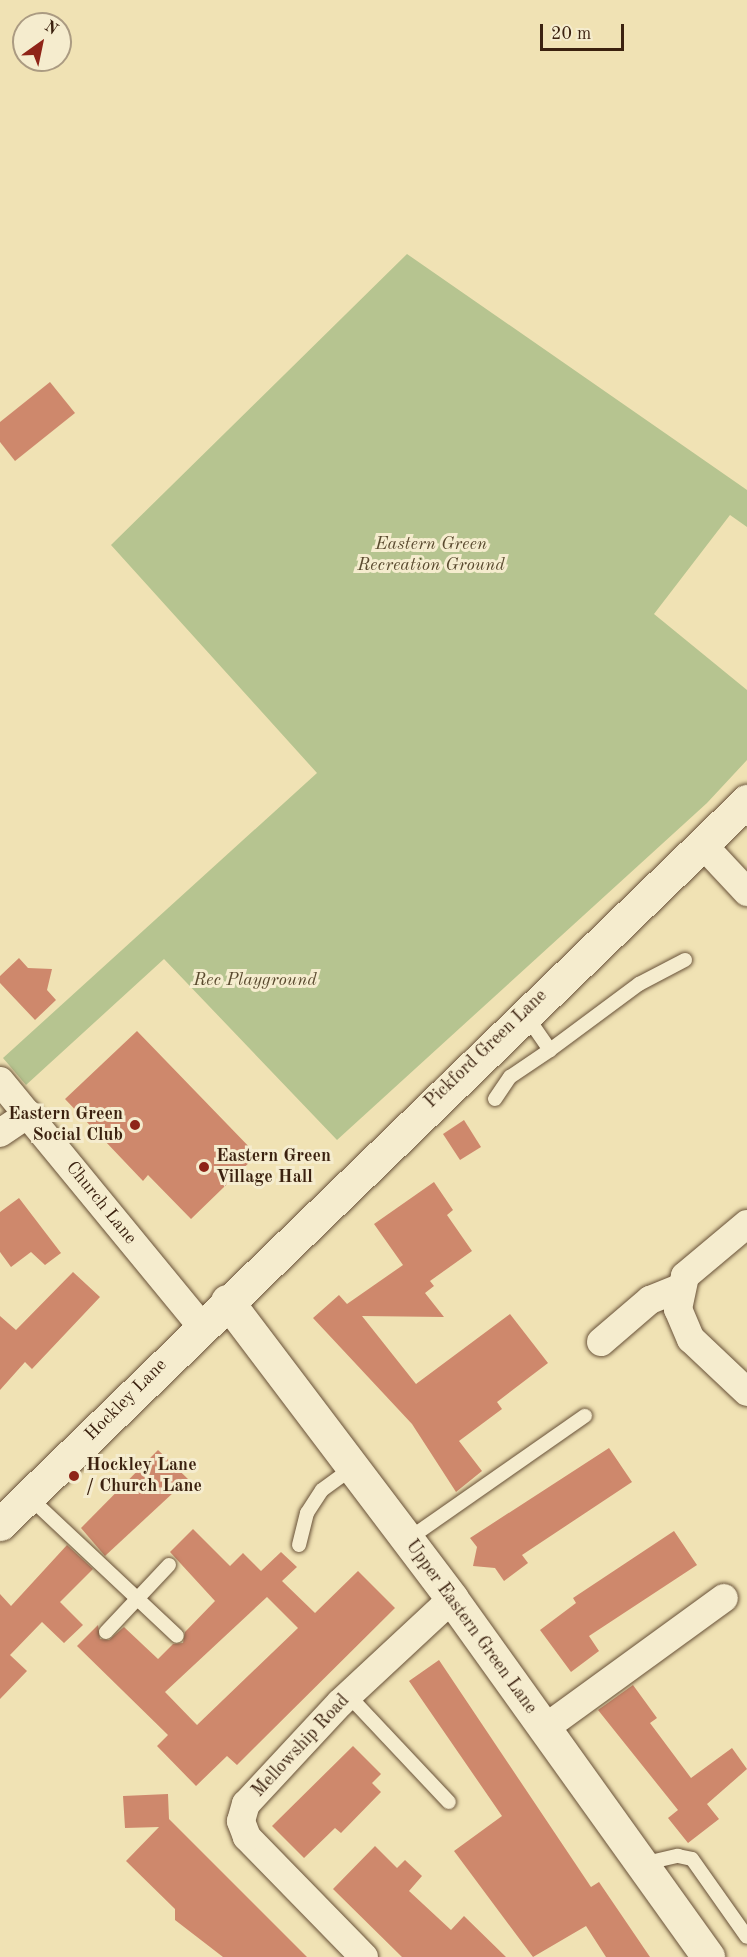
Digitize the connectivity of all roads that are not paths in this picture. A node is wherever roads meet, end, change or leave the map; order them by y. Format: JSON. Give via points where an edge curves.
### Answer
{"nodes":[{"id":1,"x":747,"y":801,"type":"edge"},
{"id":2,"x":704,"y":846,"type":"junction"},
{"id":3,"x":747,"y":892,"type":"edge"},
{"id":4,"x":685,"y":960,"type":"dead end"},
{"id":5,"x":523,"y":1012,"type":"junction"},
{"id":6,"x":550,"y":1050,"type":"junction"},
{"id":7,"x":0,"y":1081,"type":"edge"},
{"id":8,"x":495,"y":1099,"type":"dead end"},
{"id":9,"x":28,"y":1114,"type":"junction"},
{"id":10,"x":0,"y":1133,"type":"edge"},
{"id":11,"x":747,"y":1224,"type":"edge"},
{"id":12,"x":680,"y":1288,"type":"junction"},
{"id":13,"x":227,"y":1302,"type":"junction"},
{"id":14,"x":201,"y":1326,"type":"junction"},
{"id":15,"x":601,"y":1342,"type":"dead end"},
{"id":16,"x":747,"y":1392,"type":"edge"},
{"id":17,"x":585,"y":1416,"type":"dead end"},
{"id":18,"x":352,"y":1468,"type":"junction"},
{"id":19,"x":28,"y":1496,"type":"junction"},
{"id":20,"x":0,"y":1524,"type":"edge"},
{"id":21,"x":407,"y":1540,"type":"junction"},
{"id":22,"x":299,"y":1545,"type":"dead end"},
{"id":23,"x":169,"y":1566,"type":"dead end"},
{"id":24,"x":724,"y":1598,"type":"dead end"},
{"id":25,"x":138,"y":1599,"type":"junction"},
{"id":26,"x":452,"y":1599,"type":"junction"},
{"id":27,"x":106,"y":1632,"type":"dead end"},
{"id":28,"x":177,"y":1636,"type":"dead end"},
{"id":29,"x":348,"y":1695,"type":"junction"},
{"id":30,"x":545,"y":1728,"type":"junction"},
{"id":31,"x":449,"y":1802,"type":"dead end"},
{"id":32,"x":642,"y":1864,"type":"junction"},
{"id":33,"x":747,"y":1937,"type":"edge"},
{"id":34,"x":364,"y":1957,"type":"edge"},
{"id":35,"x":708,"y":1957,"type":"edge"}],
"edges":[{"from":1,"to":2,"type":"street","name":"Pickford Green Lane"},
{"from":2,"to":3,"type":"street"},
{"from":2,"to":5,"type":"street","name":"Pickford Green Lane"},
{"from":4,"to":6,"type":"lane","via":[[639,984]]},
{"from":5,"to":6,"type":"lane"},
{"from":5,"to":13,"type":"street","name":"Pickford Green Lane"},
{"from":6,"to":8,"type":"lane","via":[[510,1077]]},
{"from":7,"to":9,"type":"street","name":"Church Lane"},
{"from":9,"to":10,"type":"street"},
{"from":9,"to":14,"type":"street","name":"Church Lane"},
{"from":11,"to":12,"type":"street","via":[[694,1267]]},
{"from":12,"to":15,"type":"street","via":[[650,1300]]},
{"from":12,"to":16,"type":"street","via":[[678,1309],[685,1329]]},
{"from":13,"to":14,"type":"street","name":"Hockley Lane"},
{"from":13,"to":18,"type":"street","name":"Upper Eastern Green Lane"},
{"from":14,"to":19,"type":"street","name":"Hockley Lane"},
{"from":17,"to":21,"type":"lane"},
{"from":18,"to":21,"type":"street","name":"Upper Eastern Green Lane"},
{"from":18,"to":22,"type":"lane","via":[[322,1490],[307,1513]]},
{"from":19,"to":20,"type":"street","name":"Hockley Lane"},
{"from":19,"to":25,"type":"lane"},
{"from":21,"to":26,"type":"street","name":"Upper Eastern Green Lane"},
{"from":23,"to":25,"type":"lane"},
{"from":24,"to":30,"type":"street"},
{"from":25,"to":27,"type":"lane"},
{"from":25,"to":28,"type":"lane"},
{"from":26,"to":29,"type":"street","name":"Mellowship Road"},
{"from":26,"to":30,"type":"street","name":"Upper Eastern Green Lane"},
{"from":29,"to":31,"type":"lane"},
{"from":29,"to":34,"type":"street","name":"Mellowship Road","via":[[246,1804],[241,1821],[247,1837]]},
{"from":30,"to":32,"type":"street","name":"Upper Eastern Green Lane"},
{"from":32,"to":33,"type":"lane","via":[[678,1856],[692,1859]]},
{"from":32,"to":35,"type":"street","name":"Upper Eastern Green Lane"}]}
